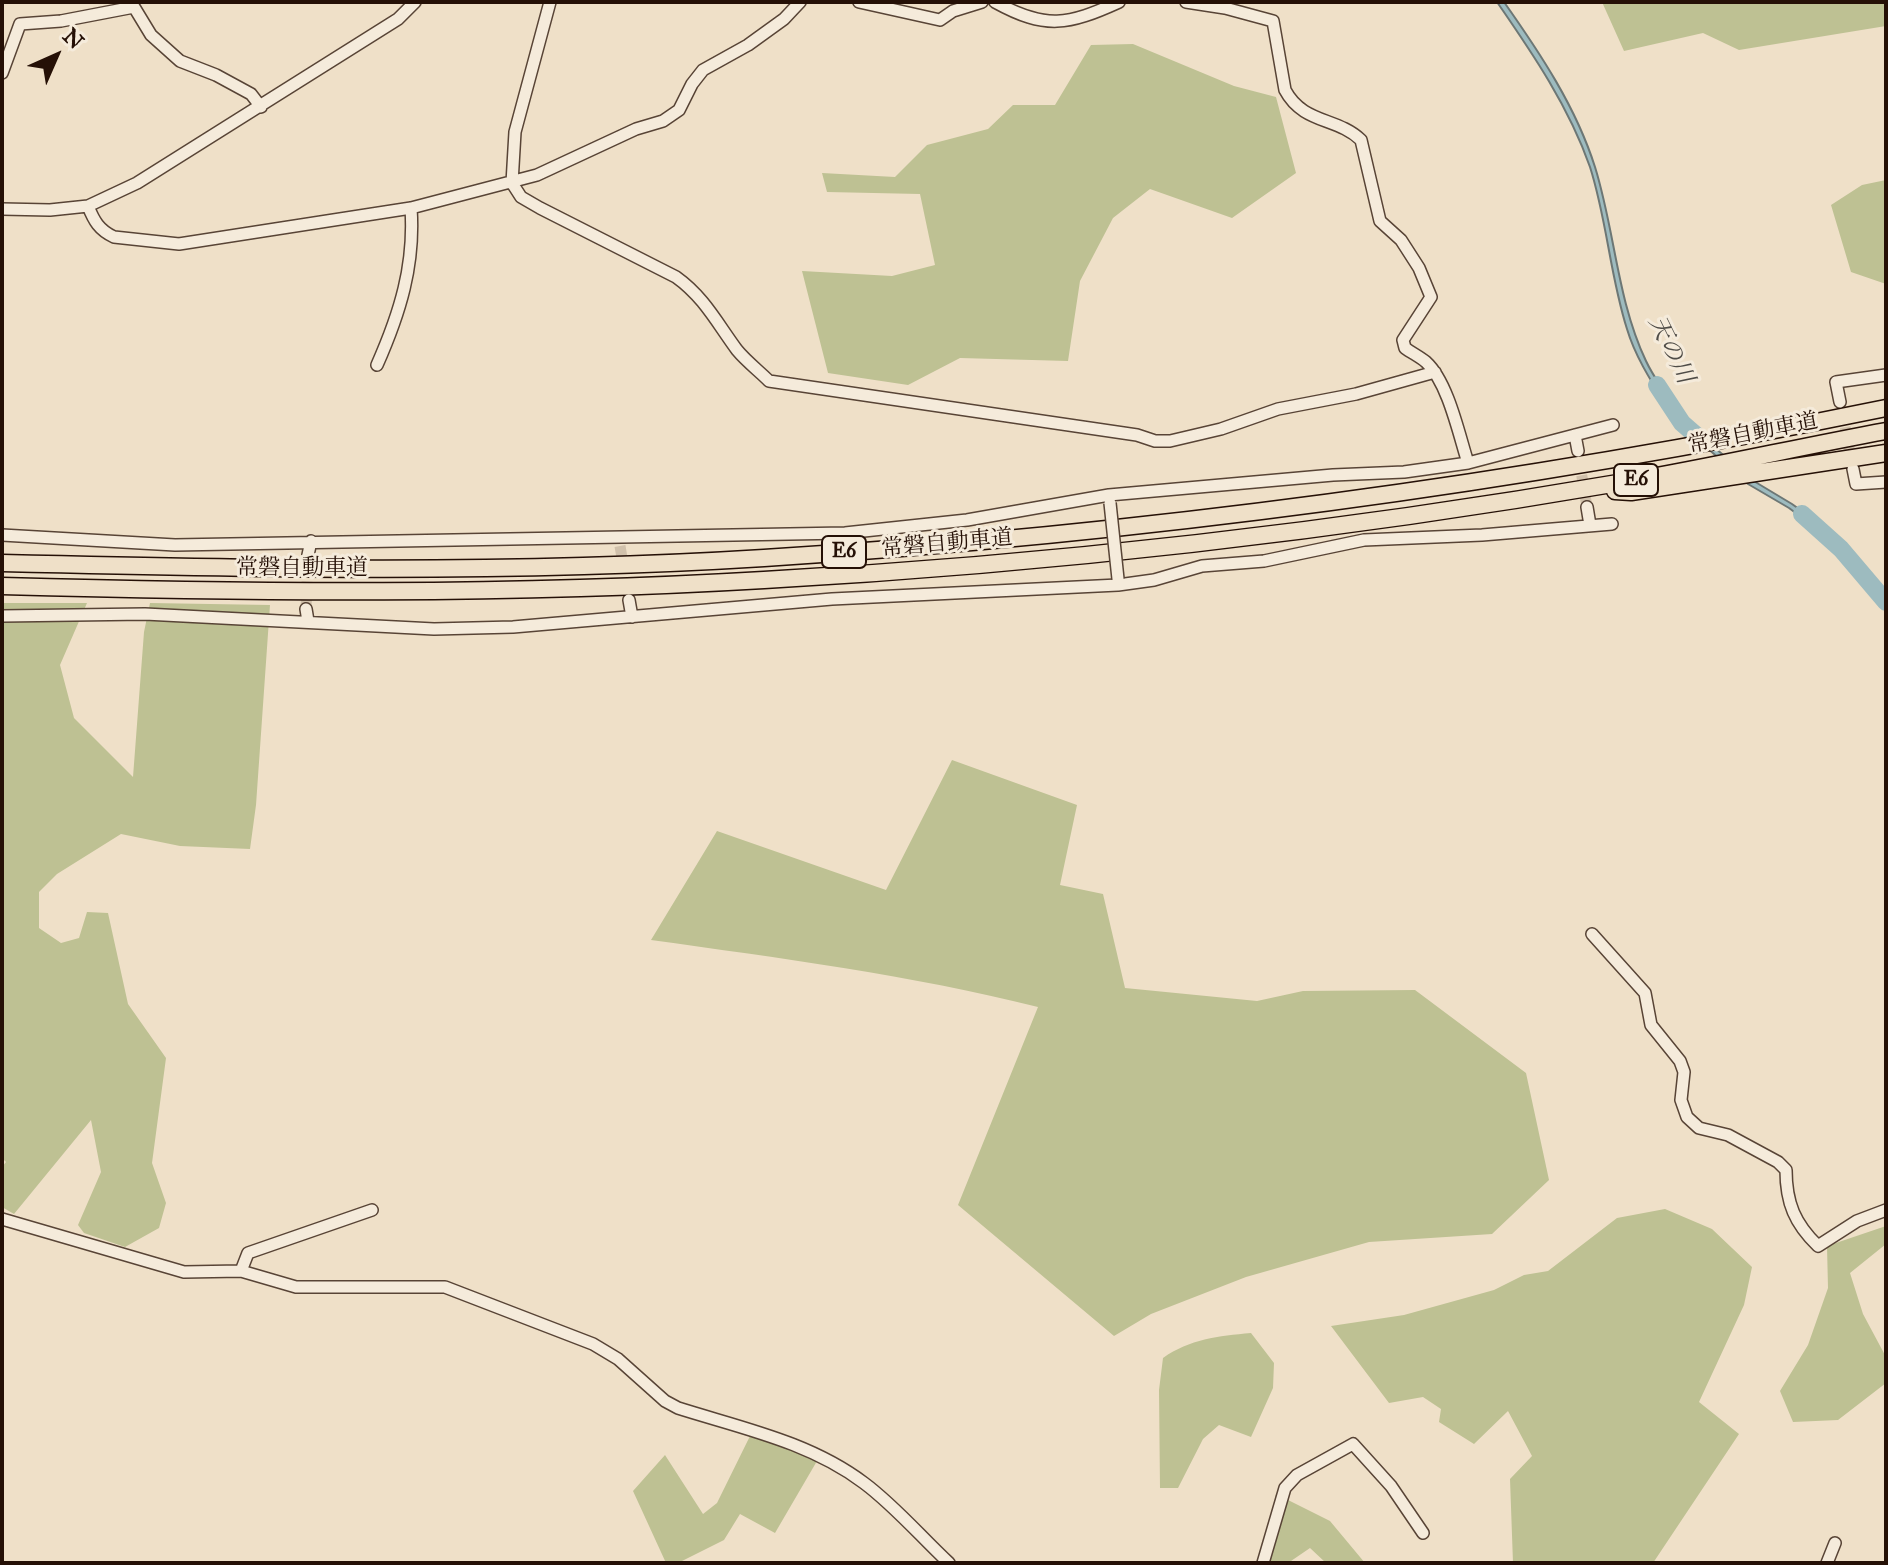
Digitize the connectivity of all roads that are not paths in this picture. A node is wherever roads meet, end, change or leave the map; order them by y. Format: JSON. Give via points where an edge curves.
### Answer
{"nodes":[{"id":1,"x":415,"y":2,"type":"edge"},
{"id":2,"x":550,"y":2,"type":"edge"},
{"id":3,"x":800,"y":2,"type":"edge"},
{"id":4,"x":859,"y":2,"type":"edge"},
{"id":5,"x":982,"y":2,"type":"edge"},
{"id":6,"x":995,"y":2,"type":"edge"},
{"id":7,"x":1119,"y":2,"type":"edge"},
{"id":8,"x":1186,"y":2,"type":"edge"},
{"id":9,"x":2,"y":73,"type":"edge"},
{"id":10,"x":261,"y":107,"type":"junction"},
{"id":11,"x":512,"y":183,"type":"junction"},
{"id":12,"x":88,"y":206,"type":"junction"},
{"id":13,"x":411,"y":208,"type":"junction"},
{"id":14,"x":2,"y":209,"type":"edge"},
{"id":15,"x":377,"y":365,"type":"dead end"},
{"id":16,"x":1435,"y":372,"type":"junction"},
{"id":17,"x":1886,"y":375,"type":"edge"},
{"id":18,"x":1840,"y":402,"type":"tunnel mouth"},
{"id":19,"x":1886,"y":406,"type":"edge"},
{"id":20,"x":1613,"y":425,"type":"dead end"},
{"id":21,"x":1886,"y":431,"type":"edge"},
{"id":22,"x":1575,"y":435,"type":"junction"},
{"id":23,"x":1578,"y":451,"type":"tunnel mouth"},
{"id":24,"x":1886,"y":453,"type":"edge"},
{"id":25,"x":1468,"y":463,"type":"junction"},
{"id":26,"x":1853,"y":469,"type":"dead end"},
{"id":27,"x":1886,"y":482,"type":"edge"},
{"id":28,"x":1574,"y":490,"type":"junction"},
{"id":29,"x":1110,"y":499,"type":"junction"},
{"id":30,"x":1587,"y":507,"type":"tunnel mouth"},
{"id":31,"x":1612,"y":524,"type":"dead end"},
{"id":32,"x":1590,"y":525,"type":"junction"},
{"id":33,"x":2,"y":535,"type":"edge"},
{"id":34,"x":311,"y":541,"type":"junction"},
{"id":35,"x":308,"y":555,"type":"tunnel mouth"},
{"id":36,"x":2,"y":563,"type":"edge"},
{"id":37,"x":1118,"y":582,"type":"junction"},
{"id":38,"x":2,"y":586,"type":"edge"},
{"id":39,"x":629,"y":600,"type":"tunnel mouth"},
{"id":40,"x":2,"y":616,"type":"edge"},
{"id":41,"x":632,"y":617,"type":"junction"},
{"id":42,"x":1592,"y":934,"type":"dead end"},
{"id":43,"x":372,"y":1210,"type":"dead end"},
{"id":44,"x":1886,"y":1210,"type":"edge"},
{"id":45,"x":2,"y":1219,"type":"edge"},
{"id":46,"x":241,"y":1271,"type":"junction"},
{"id":47,"x":1423,"y":1533,"type":"dead end"},
{"id":48,"x":1835,"y":1543,"type":"dead end"},
{"id":49,"x":949,"y":1563,"type":"edge"},
{"id":50,"x":1263,"y":1563,"type":"edge"},
{"id":51,"x":1827,"y":1563,"type":"edge"}],
"edges":[{"from":1,"to":10,"type":"street","via":[[398,19]]},
{"from":2,"to":11,"type":"street","via":[[515,132]]},
{"from":3,"to":11,"type":"street","via":[[748,45],[703,70],[679,110],[663,121]]},
{"from":4,"to":5,"type":"street","via":[[940,20]]},
{"from":6,"to":7,"type":"street","via":[[1022,16],[1056,23]]},
{"from":8,"to":16,"type":"street","via":[[1273,21],[1289,99],[1302,112],[1361,140],[1380,221],[1401,240],[1431,297],[1403,340],[1405,348]]},
{"from":9,"to":10,"type":"street","via":[[20,24],[134,7],[151,35],[180,61],[251,94]]},
{"from":10,"to":12,"type":"street","via":[[137,183]]},
{"from":11,"to":13,"type":"street"},
{"from":11,"to":16,"type":"street","via":[[521,197],[693,289],[739,353],[769,381],[1170,441]]},
{"from":12,"to":13,"type":"street","via":[[104,233],[179,244]]},
{"from":12,"to":14,"type":"street"},
{"from":13,"to":15,"type":"street","via":[[407,284]]},
{"from":16,"to":25,"type":"street"},
{"from":17,"to":18,"type":"street","via":[[1836,382]]},
{"from":19,"to":36,"type":"highway","name":"常磐自動車道","number":"E6","via":[[1680,448],[1314,505],[1105,530],[760,558],[525,567]]},
{"from":20,"to":22,"type":"street"},
{"from":21,"to":28,"type":"highway","name":"常磐自動車道","number":"E6"},
{"from":22,"to":23,"type":"street"},
{"from":22,"to":25,"type":"street"},
{"from":24,"to":28,"type":"highway","via":[[1631,492]]},
{"from":25,"to":29,"type":"street"},
{"from":26,"to":27,"type":"street","via":[[1856,484]]},
{"from":28,"to":38,"type":"highway","name":"常磐自動車道","number":"E6","via":[[1110,552],[765,580],[513,590]]},
{"from":29,"to":34,"type":"street","via":[[845,533],[620,542]]},
{"from":29,"to":37,"type":"street","bridge":true},
{"from":30,"to":32,"type":"street"},
{"from":31,"to":32,"type":"street"},
{"from":32,"to":37,"type":"street","via":[[1364,540],[1264,561],[1202,566],[1154,580]]},
{"from":33,"to":34,"type":"street","via":[[175,545]]},
{"from":34,"to":35,"type":"street"},
{"from":37,"to":41,"type":"street"},
{"from":39,"to":41,"type":"street"},
{"from":40,"to":41,"type":"street","via":[[307,615],[434,629]]},
{"from":42,"to":44,"type":"street","via":[[1645,993],[1651,1025],[1684,1072],[1681,1100],[1687,1117],[1699,1128],[1728,1135],[1778,1162],[1786,1170],[1794,1216],[1818,1246]]},
{"from":43,"to":46,"type":"street","via":[[248,1253]]},
{"from":45,"to":46,"type":"street","via":[[169,1269]]},
{"from":46,"to":49,"type":"street","via":[[296,1287],[445,1287],[593,1344],[678,1408],[807,1451],[864,1483]]},
{"from":47,"to":50,"type":"street","via":[[1353,1444],[1297,1475],[1285,1488]]},
{"from":48,"to":51,"type":"street"}]}
